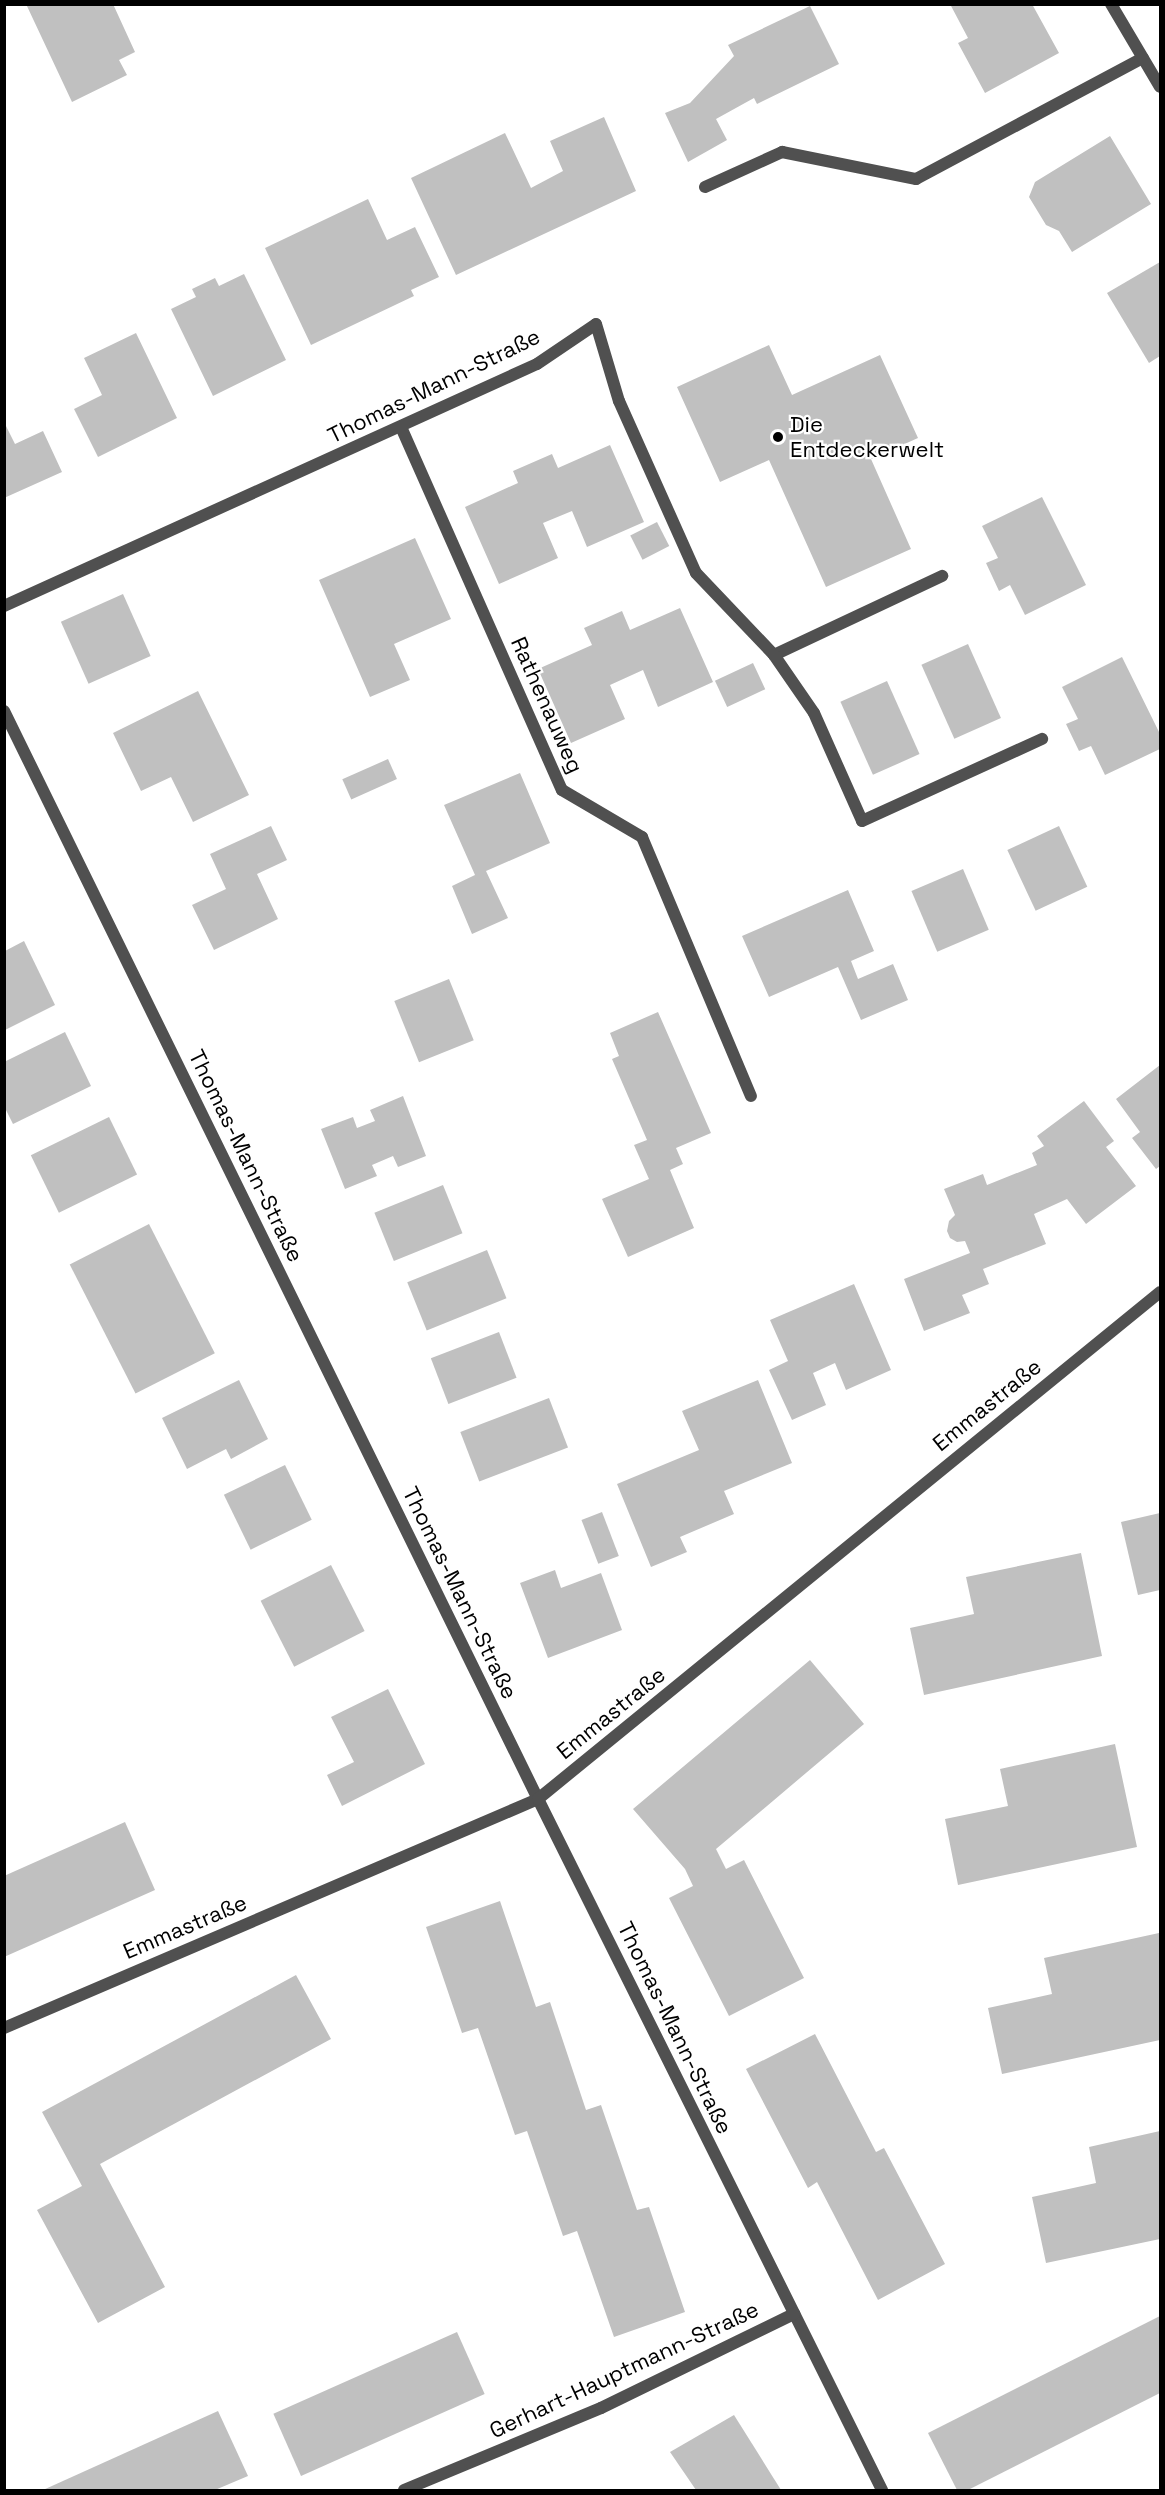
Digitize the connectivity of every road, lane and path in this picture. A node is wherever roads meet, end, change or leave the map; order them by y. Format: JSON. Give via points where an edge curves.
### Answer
{"nodes":[{"id":1,"x":1111,"y":4,"type":"edge"},
{"id":2,"x":1143,"y":58,"type":"junction"},
{"id":3,"x":1161,"y":87,"type":"edge"},
{"id":4,"x":705,"y":187,"type":"dead end"},
{"id":5,"x":401,"y":427,"type":"junction"},
{"id":6,"x":942,"y":576,"type":"dead end"},
{"id":7,"x":4,"y":606,"type":"edge"},
{"id":8,"x":774,"y":656,"type":"junction"},
{"id":9,"x":4,"y":711,"type":"edge"},
{"id":10,"x":1042,"y":740,"type":"dead end"},
{"id":11,"x":751,"y":1096,"type":"dead end"},
{"id":12,"x":1161,"y":1292,"type":"edge"},
{"id":13,"x":538,"y":1799,"type":"junction"},
{"id":14,"x":4,"y":2028,"type":"edge"},
{"id":15,"x":794,"y":2314,"type":"junction"},
{"id":16,"x":404,"y":2490,"type":"edge"},
{"id":17,"x":882,"y":2490,"type":"edge"}],
"edges":[{"from":1,"to":2,"type":"street"},
{"from":2,"to":3,"type":"street"},
{"from":2,"to":4,"type":"street","via":[[916,179],[782,152]]},
{"from":5,"to":7,"type":"street","name":"Thomas-Mann-Straße"},
{"from":5,"to":8,"type":"street","name":"Thomas-Mann-Straße","via":[[537,364],[596,324],[619,401],[696,573]]},
{"from":5,"to":11,"type":"street","name":"Rathenauweg","via":[[562,790],[642,837]]},
{"from":6,"to":8,"type":"street"},
{"from":8,"to":10,"type":"street","name":"Thomas-Mann-Straße","via":[[814,713],[862,821]]},
{"from":9,"to":13,"type":"street","name":"Thomas-Mann-Straße"},
{"from":12,"to":13,"type":"street","name":"Emmastraße"},
{"from":13,"to":14,"type":"street","name":"Emmastraße"},
{"from":13,"to":15,"type":"street","name":"Thomas-Mann-Straße"},
{"from":15,"to":16,"type":"street","name":"Gerhart-Hauptmann-Straße","via":[[601,2409]]},
{"from":15,"to":17,"type":"street","name":"Thomas-Mann-Straße"}]}
